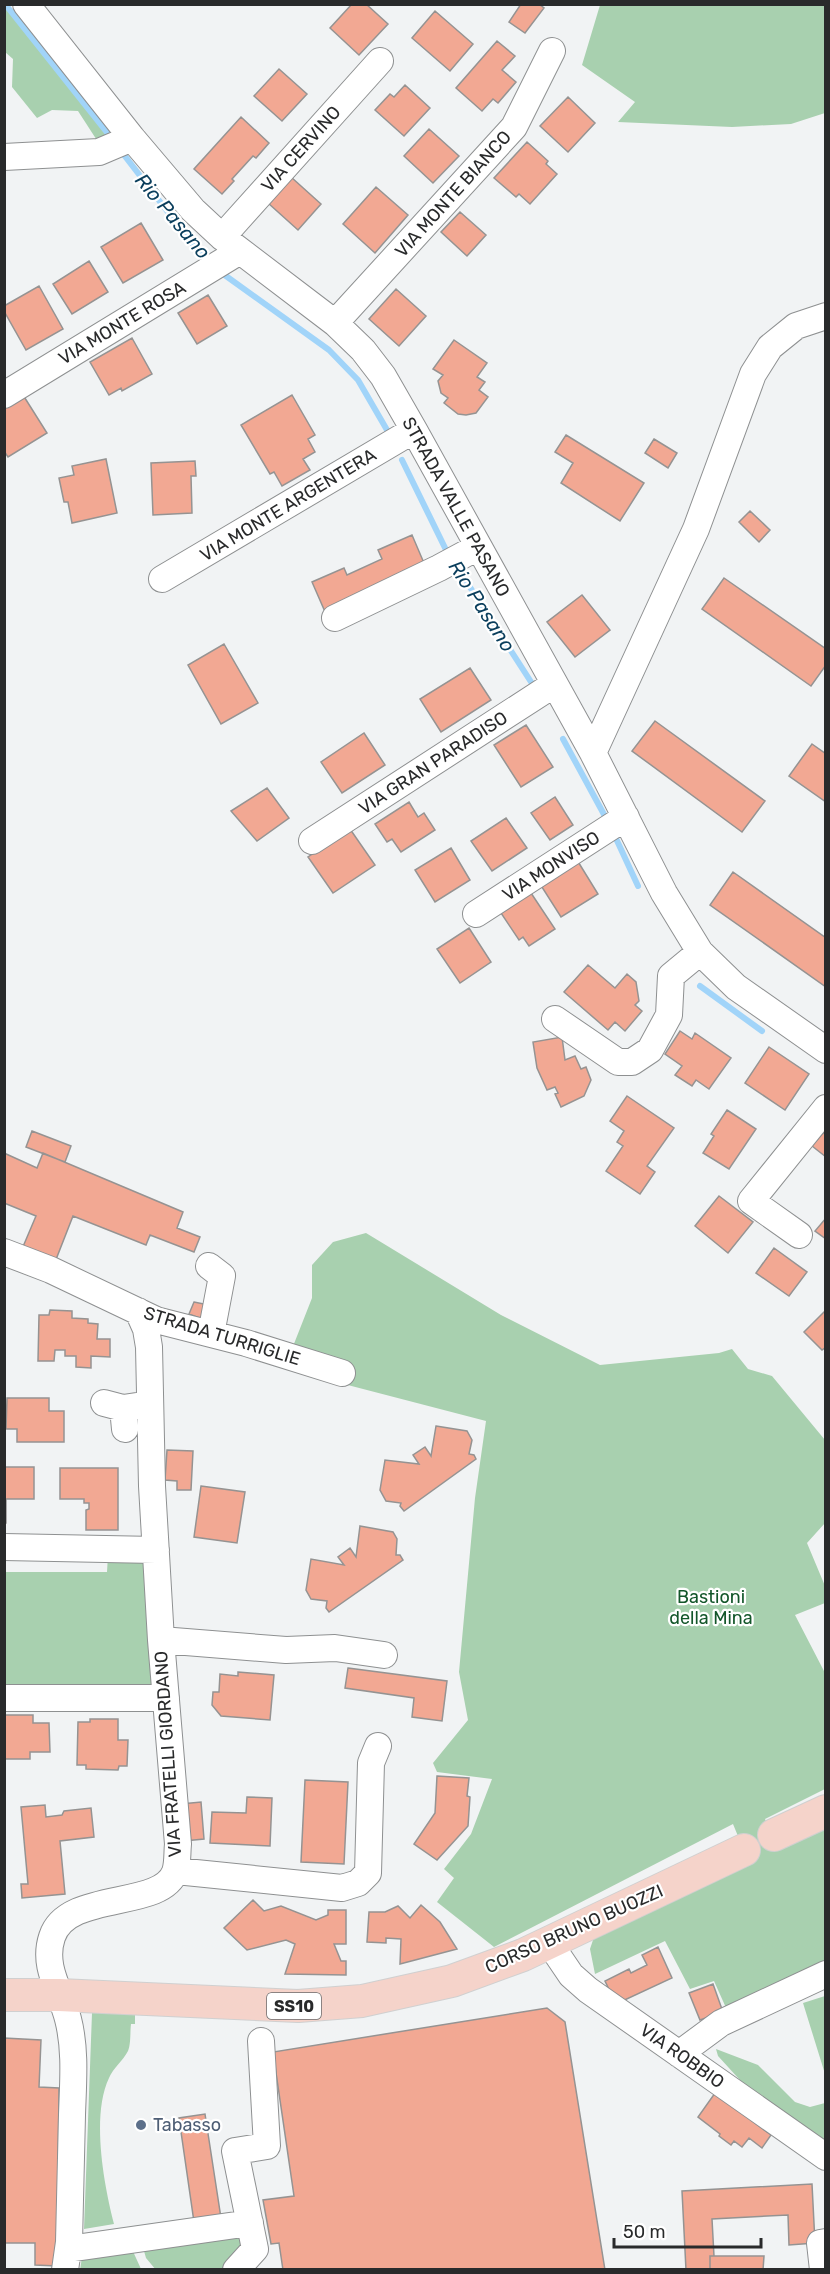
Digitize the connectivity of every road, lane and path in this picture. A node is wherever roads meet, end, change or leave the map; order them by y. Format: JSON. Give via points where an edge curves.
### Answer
{"nodes":[{"id":1,"x":26,"y":4,"type":"edge"},
{"id":2,"x":552,"y":51,"type":"dead end"},
{"id":3,"x":380,"y":61,"type":"dead end"},
{"id":4,"x":122,"y":143,"type":"junction"},
{"id":5,"x":4,"y":157,"type":"edge"},
{"id":6,"x":228,"y":250,"type":"junction"},
{"id":7,"x":825,"y":316,"type":"edge"},
{"id":8,"x":335,"y":323,"type":"junction"},
{"id":9,"x":4,"y":395,"type":"edge"},
{"id":10,"x":414,"y":430,"type":"junction"},
{"id":11,"x":459,"y":557,"type":"junction"},
{"id":12,"x":162,"y":579,"type":"dead end"},
{"id":13,"x":335,"y":618,"type":"dead end"},
{"id":14,"x":553,"y":685,"type":"junction"},
{"id":15,"x":593,"y":753,"type":"junction"},
{"id":16,"x":616,"y":824,"type":"junction"},
{"id":17,"x":312,"y":842,"type":"dead end"},
{"id":18,"x":476,"y":914,"type":"dead end"},
{"id":19,"x":700,"y":952,"type":"junction"},
{"id":20,"x":555,"y":1019,"type":"dead end"},
{"id":21,"x":825,"y":1050,"type":"edge"},
{"id":22,"x":825,"y":1108,"type":"edge"},
{"id":23,"x":798,"y":1234,"type":"dead end"},
{"id":24,"x":4,"y":1252,"type":"edge"},
{"id":25,"x":209,"y":1266,"type":"dead end"},
{"id":26,"x":138,"y":1311,"type":"junction"},
{"id":27,"x":211,"y":1334,"type":"junction"},
{"id":28,"x":342,"y":1373,"type":"dead end"},
{"id":29,"x":150,"y":1404,"type":"junction"},
{"id":30,"x":117,"y":1413,"type":"dead end"},
{"id":31,"x":4,"y":1547,"type":"edge"},
{"id":32,"x":156,"y":1550,"type":"junction"},
{"id":33,"x":161,"y":1640,"type":"junction"},
{"id":34,"x":384,"y":1655,"type":"dead end"},
{"id":35,"x":4,"y":1698,"type":"edge"},
{"id":36,"x":166,"y":1698,"type":"junction"},
{"id":37,"x":378,"y":1746,"type":"dead end"},
{"id":38,"x":825,"y":1811,"type":"edge"},
{"id":39,"x":774,"y":1835,"type":"dead end"},
{"id":40,"x":744,"y":1850,"type":"dead end"},
{"id":41,"x":176,"y":1871,"type":"junction"},
{"id":42,"x":550,"y":1944,"type":"junction"},
{"id":43,"x":825,"y":1974,"type":"edge"},
{"id":44,"x":4,"y":1995,"type":"edge"},
{"id":45,"x":59,"y":1995,"type":"junction"},
{"id":46,"x":261,"y":2041,"type":"dead end"},
{"id":47,"x":679,"y":2055,"type":"junction"},
{"id":48,"x":825,"y":2157,"type":"edge"},
{"id":49,"x":250,"y":2223,"type":"junction"},
{"id":50,"x":823,"y":2243,"type":"edge"},
{"id":51,"x":66,"y":2259,"type":"edge"},
{"id":52,"x":259,"y":2259,"type":"edge"},
{"id":53,"x":236,"y":2270,"type":"edge"},
{"id":54,"x":823,"y":2270,"type":"edge"}],
"edges":[{"from":1,"to":4,"type":"street","name":"STRADA VALLE PASANO"},
{"from":2,"to":8,"type":"street","name":"VIA MONTE BIANCO","via":[[514,127]]},
{"from":3,"to":6,"type":"street","name":"VIA CERVINO"},
{"from":4,"to":5,"type":"street","via":[[99,152]]},
{"from":4,"to":6,"type":"street","name":"STRADA VALLE PASANO","via":[[193,210]]},
{"from":6,"to":8,"type":"street","name":"STRADA VALLE PASANO"},
{"from":6,"to":9,"type":"street","name":"VIA MONTE ROSA","via":[[198,278]]},
{"from":7,"to":15,"type":"street","via":[[796,326],[770,347],[753,374],[696,529]]},
{"from":8,"to":10,"type":"street","name":"STRADA VALLE PASANO","via":[[383,376]]},
{"from":10,"to":11,"type":"street","name":"STRADA VALLE PASANO"},
{"from":10,"to":12,"type":"street","name":"VIA MONTE ARGENTERA"},
{"from":11,"to":13,"type":"street"},
{"from":11,"to":14,"type":"street","name":"STRADA VALLE PASANO"},
{"from":14,"to":15,"type":"street","name":"STRADA VALLE PASANO"},
{"from":14,"to":17,"type":"street","name":"VIA GRAN PARADISO"},
{"from":15,"to":16,"type":"street","name":"STRADA VALLE PASANO"},
{"from":16,"to":18,"type":"street","name":"VIA MONVISO"},
{"from":16,"to":19,"type":"street","name":"STRADA VALLE PASANO"},
{"from":19,"to":20,"type":"street","via":[[671,976],[669,1015],[650,1050],[632,1062],[618,1062]]},
{"from":19,"to":21,"type":"street","name":"STRADA VALLE PASANO","via":[[736,987]]},
{"from":22,"to":23,"type":"street","via":[[752,1201]]},
{"from":24,"to":26,"type":"street","name":"STRADA TURRIGLIE"},
{"from":25,"to":27,"type":"street","via":[[222,1276]]},
{"from":26,"to":27,"type":"street","name":"STRADA TURRIGLIE","via":[[156,1320]]},
{"from":26,"to":29,"type":"street","name":"VIA FRATELLI GIORDANO","via":[[149,1347]]},
{"from":27,"to":28,"type":"street","name":"STRADA TURRIGLIE"},
{"from":29,"to":30,"type":"street"},
{"from":29,"to":32,"type":"street","name":"VIA FRATELLI GIORDANO"},
{"from":31,"to":32,"type":"street"},
{"from":32,"to":33,"type":"street","name":"VIA FRATELLI GIORDANO"},
{"from":33,"to":34,"type":"street","via":[[286,1650],[335,1648]]},
{"from":33,"to":36,"type":"street","name":"VIA FRATELLI GIORDANO"},
{"from":35,"to":36,"type":"street"},
{"from":36,"to":41,"type":"street","name":"VIA FRATELLI GIORDANO","via":[[178,1844]]},
{"from":37,"to":41,"type":"street","via":[[371,1763],[368,1873],[358,1883],[342,1888]]},
{"from":38,"to":39,"type":"main road"},
{"from":40,"to":42,"type":"main road","name":"CORSO BRUNO BUOZZI","number":"SS10"},
{"from":41,"to":45,"type":"street","name":"VIA FRATELLI GIORDANO","via":[[157,1890],[75,1912],[59,1924],[52,1937],[49,1970]]},
{"from":42,"to":45,"type":"main road","name":"CORSO BRUNO BUOZZI","number":"SS10","via":[[452,1982],[362,2001],[298,2006]]},
{"from":42,"to":47,"type":"street","name":"VIA ROBBIO","via":[[571,1975],[588,1990]]},
{"from":43,"to":47,"type":"street","via":[[720,2023]]},
{"from":44,"to":45,"type":"main road","name":"CORSO BRUNO BUOZZI","number":"SS10"},
{"from":45,"to":51,"type":"street","name":"VIA FRATELLI GIORDANO","via":[[68,2019],[74,2062]]},
{"from":46,"to":49,"type":"street","via":[[267,2146],[235,2151]]},
{"from":47,"to":48,"type":"street","name":"VIA ROBBIO"},
{"from":49,"to":51,"type":"street"},
{"from":49,"to":52,"type":"street"},
{"from":50,"to":54,"type":"street"},
{"from":52,"to":53,"type":"street"}]}
